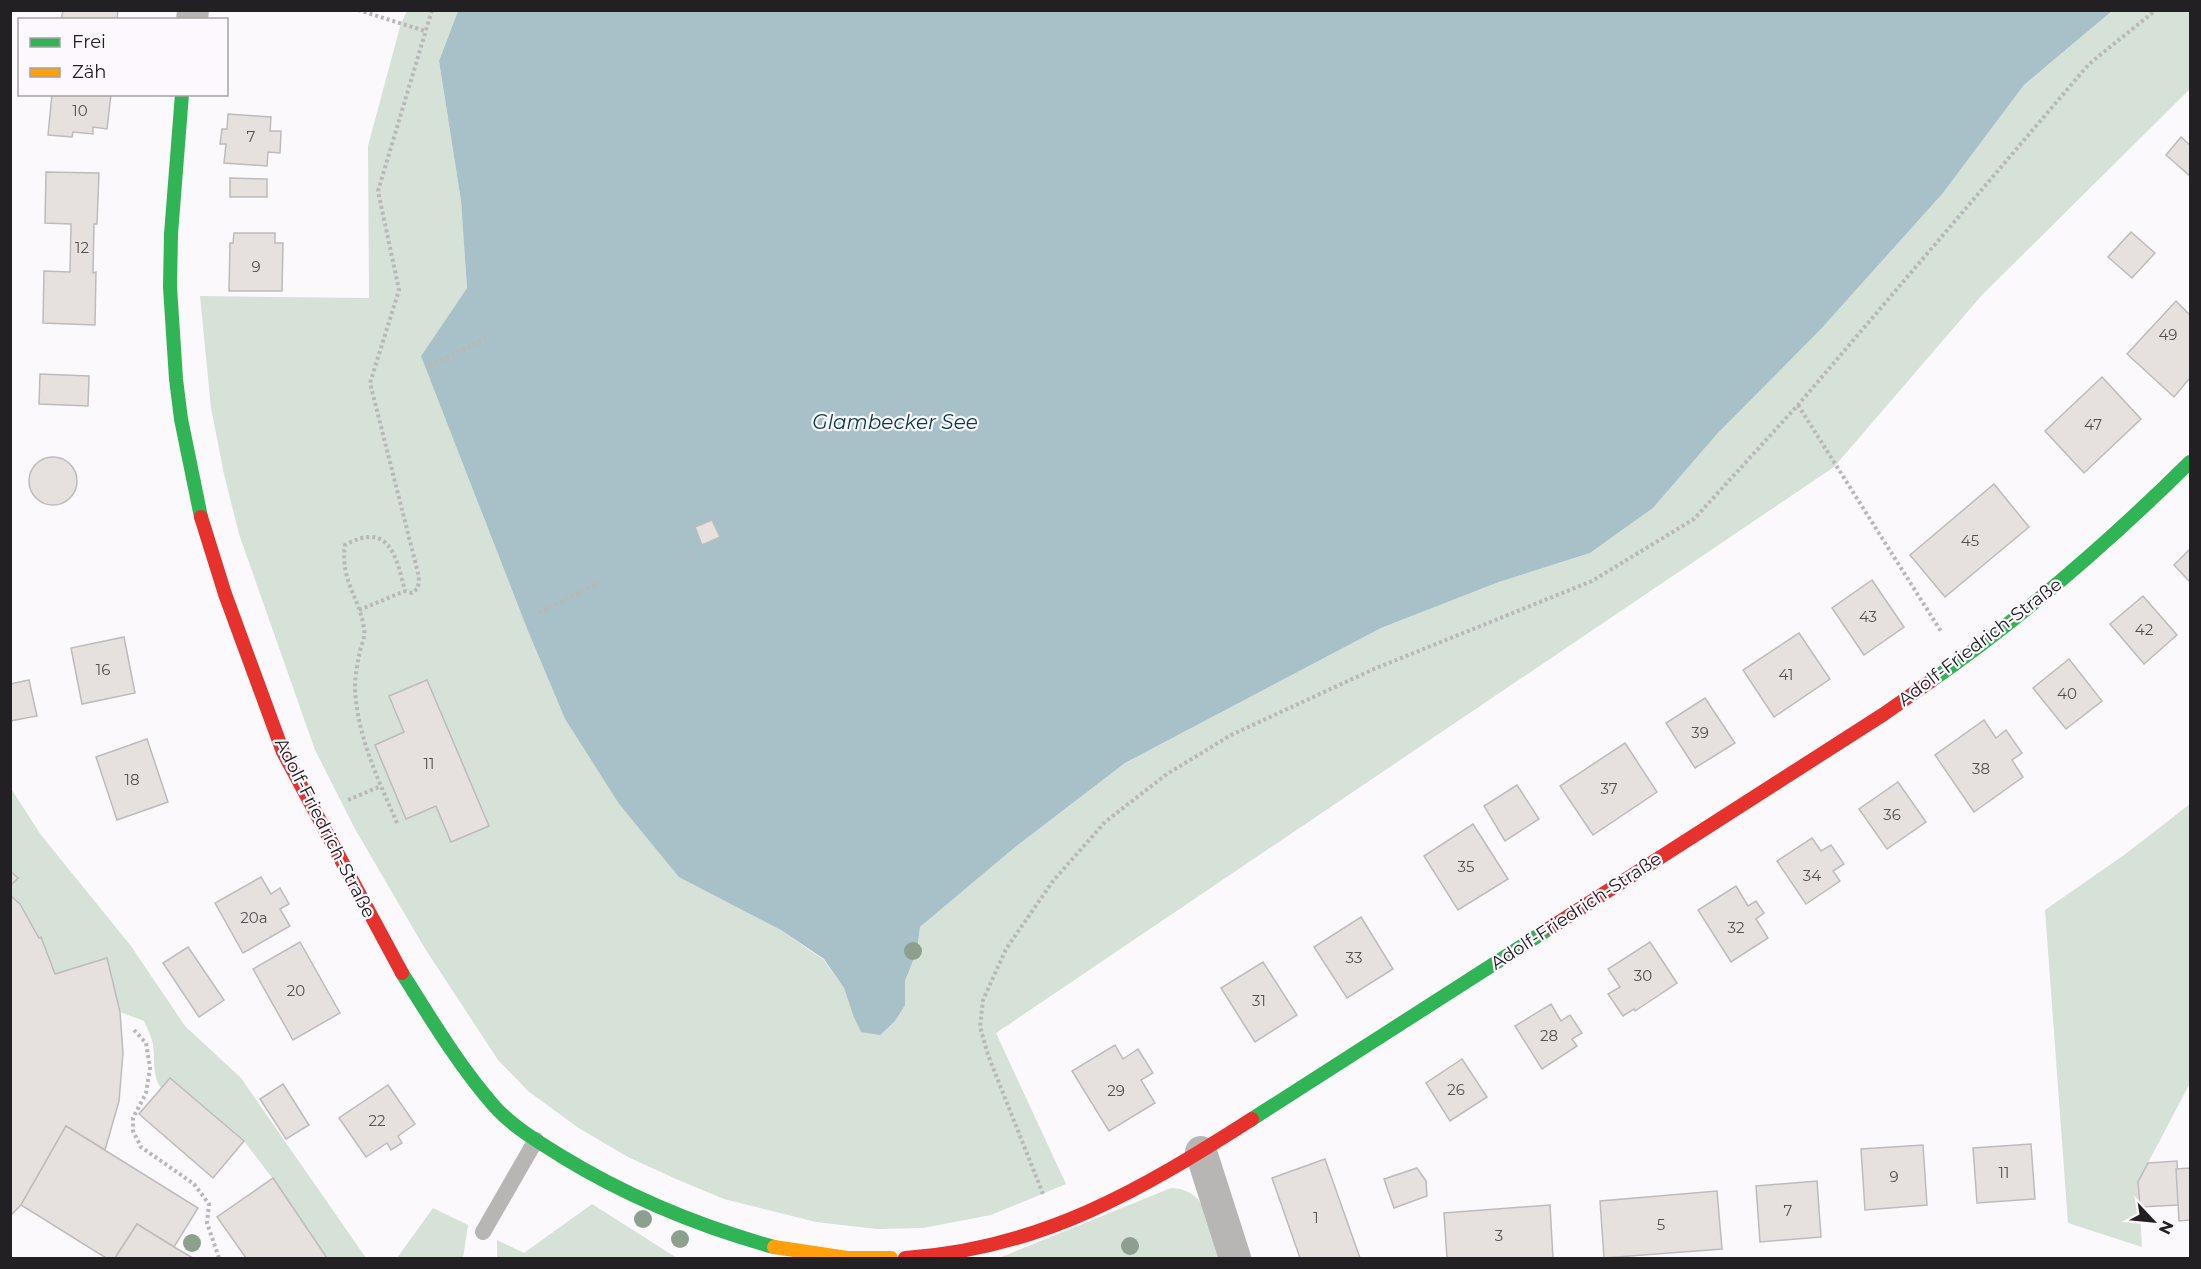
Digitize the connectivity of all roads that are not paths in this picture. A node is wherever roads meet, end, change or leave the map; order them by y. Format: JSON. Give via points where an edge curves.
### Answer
{"nodes":[{"id":1,"x":182,"y":96,"type":"edge"},
{"id":2,"x":2190,"y":462,"type":"edge"},
{"id":3,"x":536,"y":1140,"type":"junction"},
{"id":4,"x":1201,"y":1152,"type":"junction"},
{"id":5,"x":483,"y":1233,"type":"dead end"},
{"id":6,"x":891,"y":1258,"type":"edge"},
{"id":7,"x":905,"y":1258,"type":"edge"},
{"id":8,"x":1235,"y":1258,"type":"edge"}],
"edges":[{"from":1,"to":3,"type":"street","name":"Adolf-Friedrich-Straße","via":[[171,234],[176,379],[200,512],[225,594],[283,752],[395,962],[457,1060],[483,1093]]},
{"from":2,"to":4,"type":"street","name":"Adolf-Friedrich-Straße","via":[[2074,570],[1951,668]]},
{"from":3,"to":5,"type":"lane"},
{"from":3,"to":6,"type":"street","name":"Adolf-Friedrich-Straße","via":[[596,1177],[723,1233],[775,1247],[847,1258]]},
{"from":4,"to":7,"type":"street","name":"Adolf-Friedrich-Straße","via":[[1055,1226],[955,1254]]},
{"from":4,"to":8,"type":"street"}]}
